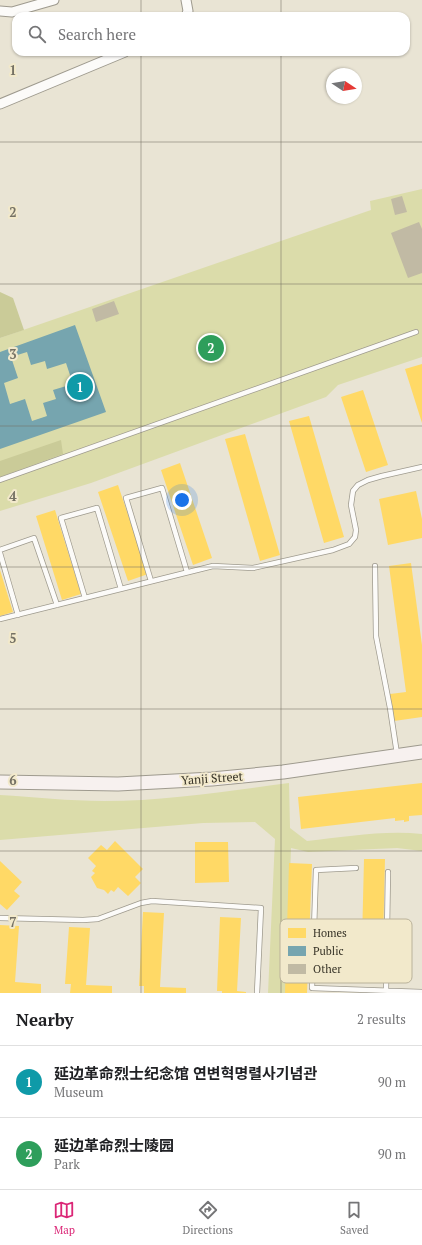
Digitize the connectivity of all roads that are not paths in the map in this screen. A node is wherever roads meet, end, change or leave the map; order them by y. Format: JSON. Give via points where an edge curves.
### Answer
{"nodes":[{"id":1,"x":54,"y":0,"type":"edge"},
{"id":2,"x":186,"y":0,"type":"edge"},
{"id":3,"x":0,"y":11,"type":"edge"},
{"id":4,"x":188,"y":12,"type":"edge"},
{"id":5,"x":115,"y":56,"type":"edge"},
{"id":6,"x":0,"y":104,"type":"edge"},
{"id":7,"x":416,"y":332,"type":"dead end"},
{"id":8,"x":422,"y":467,"type":"edge"},
{"id":9,"x":0,"y":480,"type":"edge"},
{"id":10,"x":0,"y":551,"type":"edge"},
{"id":11,"x":375,"y":566,"type":"dead end"},
{"id":12,"x":187,"y":572,"type":"junction"},
{"id":13,"x":151,"y":581,"type":"junction"},
{"id":14,"x":121,"y":589,"type":"junction"},
{"id":15,"x":84,"y":598,"type":"junction"},
{"id":16,"x":57,"y":605,"type":"junction"},
{"id":17,"x":18,"y":615,"type":"junction"},
{"id":18,"x":0,"y":619,"type":"edge"},
{"id":19,"x":422,"y":752,"type":"edge"},
{"id":20,"x":397,"y":755,"type":"junction"},
{"id":21,"x":0,"y":782,"type":"edge"},
{"id":22,"x":356,"y":868,"type":"dead end"},
{"id":23,"x":388,"y":872,"type":"dead end"},
{"id":24,"x":0,"y":918,"type":"edge"},
{"id":25,"x":314,"y":919,"type":"edge"},
{"id":26,"x":387,"y":919,"type":"edge"},
{"id":27,"x":312,"y":983,"type":"edge"},
{"id":28,"x":386,"y":983,"type":"edge"},
{"id":29,"x":386,"y":990,"type":"junction"},
{"id":30,"x":351,"y":991,"type":"edge"},
{"id":31,"x":422,"y":992,"type":"edge"},
{"id":32,"x":257,"y":993,"type":"edge"}],
"edges":[{"from":1,"to":3,"type":"street","via":[[12,12]]},
{"from":2,"to":4,"type":"street"},
{"from":5,"to":6,"type":"street"},
{"from":7,"to":9,"type":"lane"},
{"from":8,"to":12,"type":"lane","via":[[375,478],[358,485],[351,497],[356,530],[355,537],[349,544],[253,568],[213,566]]},
{"from":10,"to":16,"type":"lane","via":[[34,538]]},
{"from":10,"to":17,"type":"lane"},
{"from":11,"to":20,"type":"lane","via":[[376,636]]},
{"from":12,"to":13,"type":"lane"},
{"from":12,"to":13,"type":"lane","via":[[162,488],[126,498]]},
{"from":13,"to":14,"type":"lane"},
{"from":14,"to":15,"type":"lane"},
{"from":14,"to":15,"type":"lane","via":[[97,508],[61,518]]},
{"from":15,"to":16,"type":"lane"},
{"from":16,"to":17,"type":"lane"},
{"from":17,"to":18,"type":"lane"},
{"from":19,"to":20,"type":"main road","name":"Yanji Street"},
{"from":20,"to":21,"type":"main road","name":"Yanji Street","via":[[283,772],[212,779],[118,784]]},
{"from":22,"to":25,"type":"lane","via":[[316,870]]},
{"from":23,"to":26,"type":"lane"},
{"from":24,"to":32,"type":"lane","via":[[98,919],[152,901],[261,908]]},
{"from":27,"to":30,"type":"lane","via":[[312,988]]},
{"from":28,"to":29,"type":"lane"},
{"from":29,"to":30,"type":"lane"},
{"from":29,"to":31,"type":"lane"}]}
